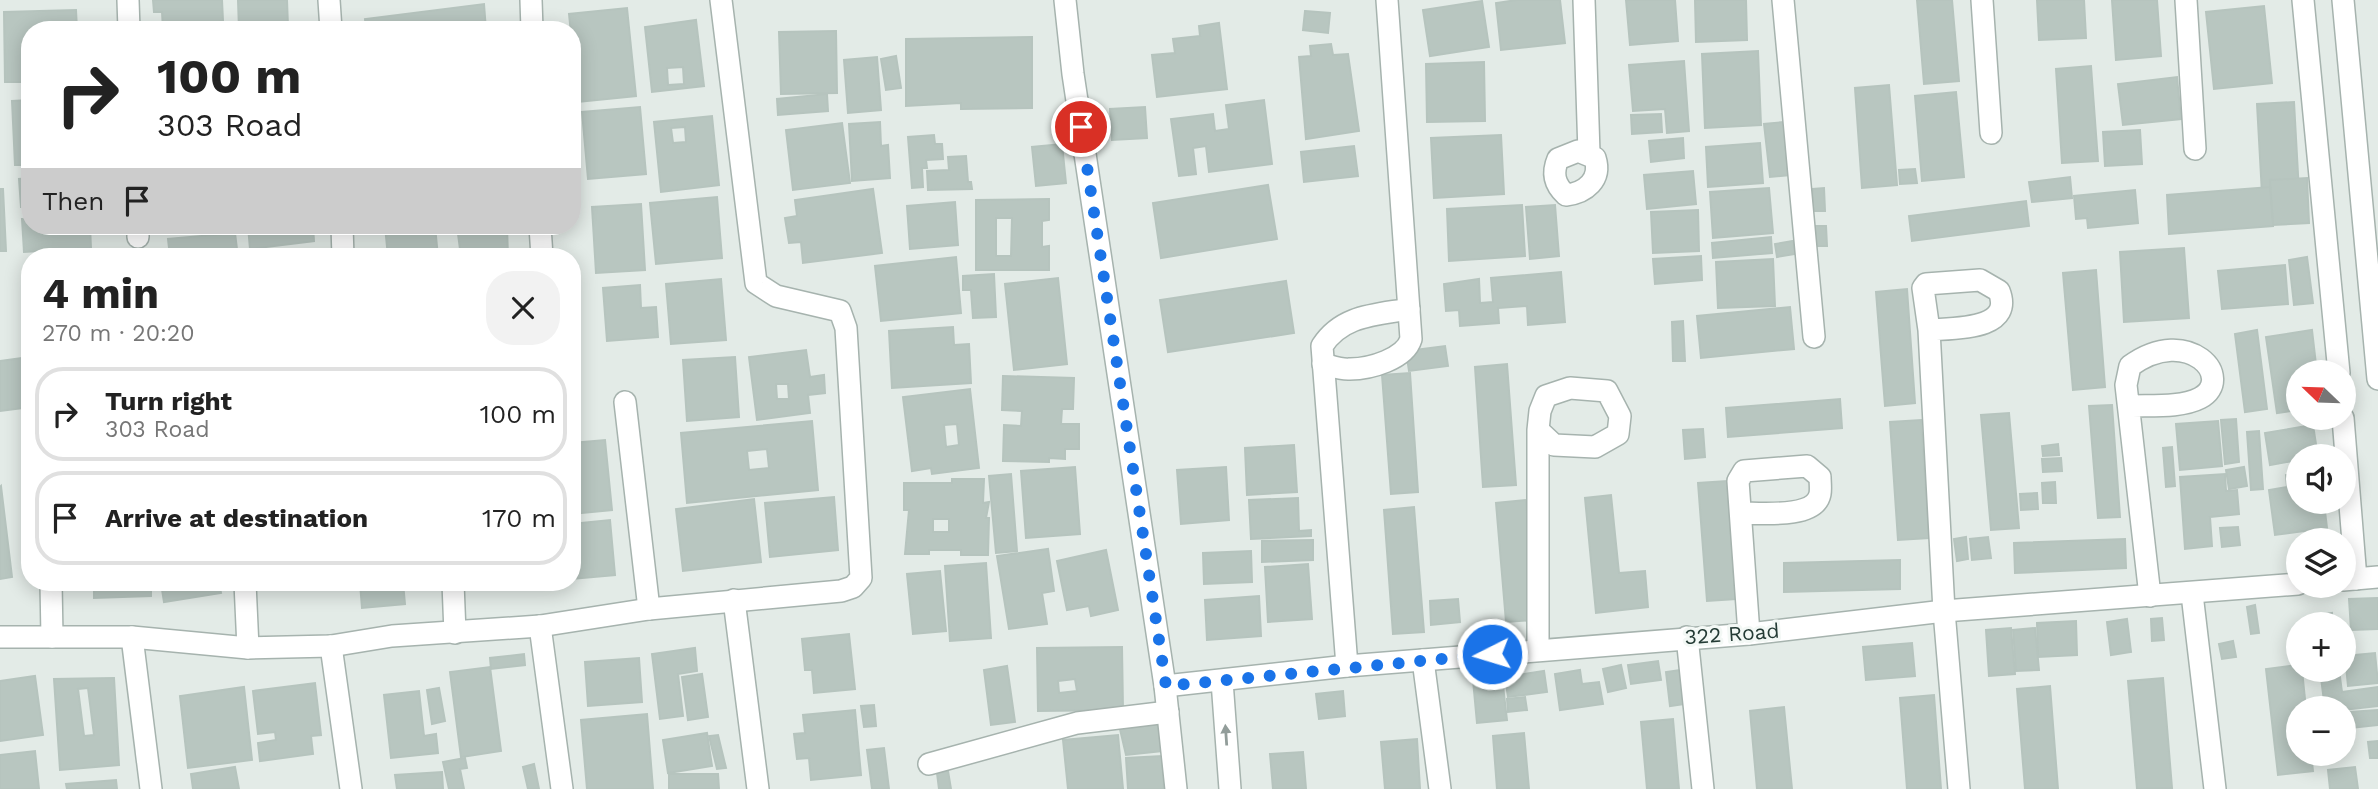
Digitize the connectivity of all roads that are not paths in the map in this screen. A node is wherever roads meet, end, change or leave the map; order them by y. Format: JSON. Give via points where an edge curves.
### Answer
{"nodes":[{"id":1,"x":128,"y":0,"type":"edge"},
{"id":2,"x":329,"y":0,"type":"edge"},
{"id":3,"x":531,"y":0,"type":"edge"},
{"id":4,"x":721,"y":0,"type":"edge"},
{"id":5,"x":1065,"y":0,"type":"edge"},
{"id":6,"x":1387,"y":0,"type":"edge"},
{"id":7,"x":1584,"y":0,"type":"edge"},
{"id":8,"x":1783,"y":0,"type":"edge"},
{"id":9,"x":1982,"y":0,"type":"edge"},
{"id":10,"x":2186,"y":0,"type":"edge"},
{"id":11,"x":2303,"y":0,"type":"edge"},
{"id":12,"x":2343,"y":0,"type":"edge"},
{"id":13,"x":129,"y":21,"type":"edge"},
{"id":14,"x":330,"y":21,"type":"edge"},
{"id":15,"x":532,"y":21,"type":"edge"},
{"id":16,"x":1991,"y":133,"type":"dead end"},
{"id":17,"x":2195,"y":149,"type":"dead end"},
{"id":18,"x":1589,"y":153,"type":"dead end"},
{"id":19,"x":1409,"y":309,"type":"junction"},
{"id":20,"x":1929,"y":330,"type":"dead end"},
{"id":21,"x":1814,"y":337,"type":"dead end"},
{"id":22,"x":2338,"y":360,"type":"edge"},
{"id":23,"x":1323,"y":364,"type":"junction"},
{"id":24,"x":2378,"y":379,"type":"edge"},
{"id":25,"x":625,"y":402,"type":"dead end"},
{"id":26,"x":2129,"y":406,"type":"dead end"},
{"id":27,"x":1538,"y":430,"type":"dead end"},
{"id":28,"x":2344,"y":430,"type":"edge"},
{"id":29,"x":1742,"y":513,"type":"dead end"},
{"id":30,"x":2348,"y":528,"type":"edge"},
{"id":31,"x":2378,"y":577,"type":"edge"},
{"id":32,"x":2356,"y":579,"type":"edge"},
{"id":33,"x":2286,"y":585,"type":"edge"},
{"id":34,"x":51,"y":591,"type":"edge"},
{"id":35,"x":245,"y":591,"type":"edge"},
{"id":36,"x":453,"y":591,"type":"edge"},
{"id":37,"x":2192,"y":594,"type":"junction"},
{"id":38,"x":2150,"y":596,"type":"junction"},
{"id":39,"x":734,"y":600,"type":"junction"},
{"id":40,"x":649,"y":610,"type":"junction"},
{"id":41,"x":1944,"y":611,"type":"junction"},
{"id":42,"x":540,"y":626,"type":"junction"},
{"id":43,"x":455,"y":633,"type":"junction"},
{"id":44,"x":1749,"y":634,"type":"junction"},
{"id":45,"x":52,"y":637,"type":"junction"},
{"id":46,"x":132,"y":637,"type":"junction"},
{"id":47,"x":1687,"y":637,"type":"junction"},
{"id":48,"x":0,"y":638,"type":"edge"},
{"id":49,"x":331,"y":646,"type":"junction"},
{"id":50,"x":248,"y":648,"type":"junction"},
{"id":51,"x":1538,"y":650,"type":"junction"},
{"id":52,"x":1423,"y":660,"type":"junction"},
{"id":53,"x":1347,"y":666,"type":"junction"},
{"id":54,"x":1222,"y":681,"type":"junction"},
{"id":55,"x":1166,"y":686,"type":"junction"},
{"id":56,"x":1168,"y":712,"type":"junction"},
{"id":57,"x":929,"y":764,"type":"dead end"},
{"id":58,"x":151,"y":789,"type":"edge"},
{"id":59,"x":351,"y":789,"type":"edge"},
{"id":60,"x":562,"y":789,"type":"edge"},
{"id":61,"x":758,"y":789,"type":"edge"},
{"id":62,"x":1176,"y":789,"type":"edge"},
{"id":63,"x":1230,"y":789,"type":"edge"},
{"id":64,"x":1440,"y":789,"type":"edge"},
{"id":65,"x":1703,"y":789,"type":"edge"},
{"id":66,"x":1959,"y":789,"type":"edge"},
{"id":67,"x":2215,"y":789,"type":"edge"}],
"edges":[{"from":1,"to":13,"type":"street"},
{"from":2,"to":14,"type":"street"},
{"from":3,"to":15,"type":"street"},
{"from":4,"to":39,"type":"street","via":[[756,283],[776,296],[840,311],[846,328],[860,578],[841,591]]},
{"from":5,"to":55,"type":"street"},
{"from":6,"to":19,"type":"street"},
{"from":7,"to":18,"type":"street"},
{"from":8,"to":21,"type":"street"},
{"from":9,"to":16,"type":"street"},
{"from":10,"to":17,"type":"street"},
{"from":11,"to":22,"type":"street"},
{"from":12,"to":24,"type":"street"},
{"from":19,"to":23,"type":"street","via":[[1345,322],[1322,346]]},
{"from":19,"to":23,"type":"street","via":[[1408,348],[1394,358],[1350,369]]},
{"from":20,"to":41,"type":"street"},
{"from":23,"to":53,"type":"street"},
{"from":25,"to":40,"type":"street"},
{"from":26,"to":38,"type":"street"},
{"from":27,"to":51,"type":"street"},
{"from":28,"to":30,"type":"street"},
{"from":29,"to":44,"type":"street"},
{"from":31,"to":32,"type":"street"},
{"from":33,"to":37,"type":"street","name":"322 Road"},
{"from":34,"to":45,"type":"street"},
{"from":35,"to":50,"type":"street"},
{"from":36,"to":43,"type":"street"},
{"from":37,"to":38,"type":"street","name":"322 Road"},
{"from":37,"to":67,"type":"street"},
{"from":38,"to":41,"type":"street","name":"322 Road"},
{"from":39,"to":40,"type":"street"},
{"from":39,"to":61,"type":"street"},
{"from":40,"to":42,"type":"street"},
{"from":41,"to":44,"type":"street","name":"322 Road"},
{"from":41,"to":66,"type":"street"},
{"from":42,"to":43,"type":"street"},
{"from":42,"to":60,"type":"street"},
{"from":43,"to":49,"type":"street","via":[[392,636]]},
{"from":44,"to":47,"type":"street","name":"322 Road"},
{"from":45,"to":46,"type":"street"},
{"from":45,"to":48,"type":"street"},
{"from":46,"to":50,"type":"street"},
{"from":46,"to":58,"type":"street"},
{"from":47,"to":51,"type":"street","name":"322 Road"},
{"from":47,"to":65,"type":"street"},
{"from":49,"to":50,"type":"street"},
{"from":49,"to":59,"type":"street"},
{"from":51,"to":52,"type":"street","name":"322 Road"},
{"from":52,"to":53,"type":"street","name":"322 Road"},
{"from":52,"to":64,"type":"street"},
{"from":53,"to":54,"type":"street","name":"322 Road"},
{"from":54,"to":55,"type":"street","name":"322 Road"},
{"from":63,"to":54,"type":"street","one_way":true},
{"from":55,"to":56,"type":"street"},
{"from":56,"to":57,"type":"street","via":[[1077,723]]},
{"from":56,"to":62,"type":"street"}]}
